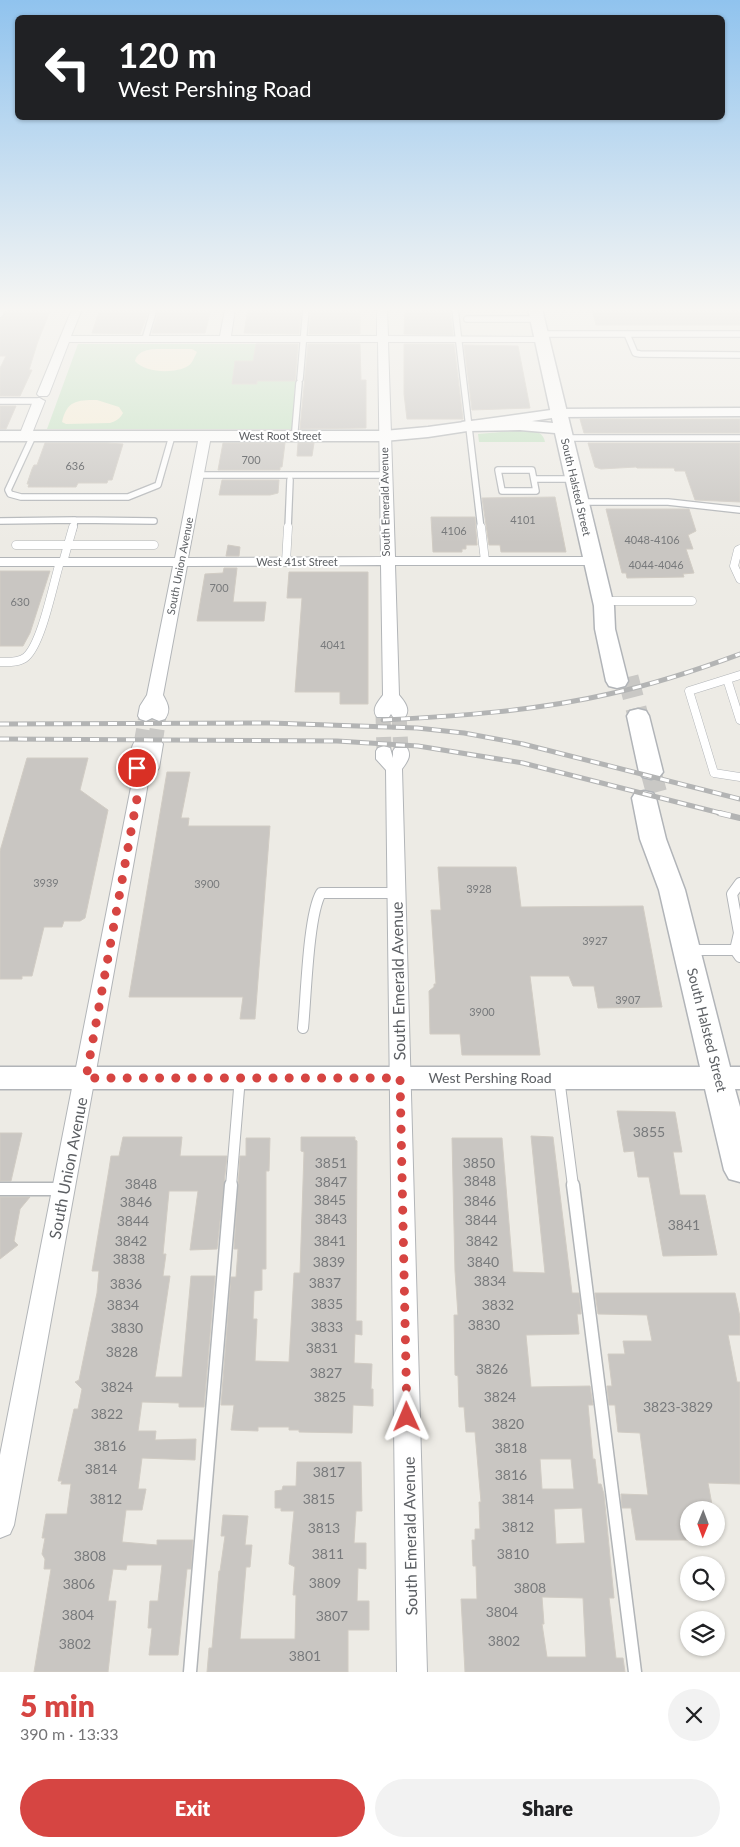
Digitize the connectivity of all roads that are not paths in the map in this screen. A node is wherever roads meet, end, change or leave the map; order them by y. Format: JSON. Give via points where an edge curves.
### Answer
{"nodes":[{"id":1,"x":45,"y":387,"type":"edge"},
{"id":2,"x":300,"y":387,"type":"edge"},
{"id":3,"x":383,"y":387,"type":"edge"},
{"id":4,"x":464,"y":387,"type":"edge"},
{"id":5,"x":553,"y":387,"type":"edge"},
{"id":6,"x":41,"y":398,"type":"junction"},
{"id":7,"x":0,"y":401,"type":"edge"},
{"id":8,"x":740,"y":412,"type":"edge"},
{"id":9,"x":468,"y":426,"type":"junction"},
{"id":10,"x":561,"y":427,"type":"junction"},
{"id":11,"x":296,"y":430,"type":"dead end"},
{"id":12,"x":0,"y":436,"type":"edge"},
{"id":13,"x":29,"y":436,"type":"junction"},
{"id":14,"x":172,"y":436,"type":"junction"},
{"id":15,"x":205,"y":436,"type":"junction"},
{"id":16,"x":384,"y":436,"type":"junction"},
{"id":17,"x":740,"y":438,"type":"edge"},
{"id":18,"x":384,"y":474,"type":"junction"},
{"id":19,"x":198,"y":475,"type":"junction"},
{"id":20,"x":534,"y":479,"type":"junction"},
{"id":21,"x":573,"y":479,"type":"junction"},
{"id":22,"x":290,"y":480,"type":"dead end"},
{"id":23,"x":579,"y":502,"type":"junction"},
{"id":24,"x":740,"y":510,"type":"edge"},
{"id":25,"x":75,"y":520,"type":"junction"},
{"id":26,"x":0,"y":521,"type":"edge"},
{"id":27,"x":154,"y":521,"type":"dead end"},
{"id":28,"x":16,"y":545,"type":"dead end"},
{"id":29,"x":68,"y":545,"type":"junction"},
{"id":30,"x":154,"y":545,"type":"dead end"},
{"id":31,"x":740,"y":549,"type":"edge"},
{"id":32,"x":738,"y":557,"type":"edge"},
{"id":33,"x":485,"y":561,"type":"junction"},
{"id":34,"x":594,"y":561,"type":"junction"},
{"id":35,"x":0,"y":562,"type":"edge"},
{"id":36,"x":62,"y":562,"type":"junction"},
{"id":37,"x":181,"y":562,"type":"junction"},
{"id":38,"x":286,"y":562,"type":"junction"},
{"id":39,"x":386,"y":562,"type":"junction"},
{"id":40,"x":740,"y":578,"type":"edge"},
{"id":41,"x":692,"y":601,"type":"dead end"},
{"id":42,"x":603,"y":604,"type":"junction"},
{"id":43,"x":0,"y":662,"type":"edge"},
{"id":44,"x":740,"y":675,"type":"edge"},
{"id":45,"x":622,"y":679,"type":"tunnel mouth"},
{"id":46,"x":727,"y":679,"type":"junction"},
{"id":47,"x":391,"y":695,"type":"junction"},
{"id":48,"x":383,"y":714,"type":"tunnel mouth"},
{"id":49,"x":399,"y":714,"type":"tunnel mouth"},
{"id":50,"x":152,"y":716,"type":"tunnel mouth"},
{"id":51,"x":632,"y":717,"type":"tunnel mouth"},
{"id":52,"x":740,"y":720,"type":"edge"},
{"id":53,"x":148,"y":744,"type":"tunnel mouth"},
{"id":54,"x":384,"y":751,"type":"tunnel mouth"},
{"id":55,"x":401,"y":751,"type":"tunnel mouth"},
{"id":56,"x":394,"y":770,"type":"junction"},
{"id":57,"x":644,"y":770,"type":"tunnel mouth"},
{"id":58,"x":740,"y":777,"type":"edge"},
{"id":59,"x":651,"y":800,"type":"tunnel mouth"},
{"id":60,"x":740,"y":883,"type":"edge"},
{"id":61,"x":396,"y":893,"type":"junction"},
{"id":62,"x":687,"y":950,"type":"junction"},
{"id":63,"x":737,"y":953,"type":"edge"},
{"id":64,"x":304,"y":1028,"type":"dead end"},
{"id":65,"x":0,"y":1078,"type":"edge"},
{"id":66,"x":86,"y":1078,"type":"junction"},
{"id":67,"x":240,"y":1078,"type":"junction"},
{"id":68,"x":400,"y":1078,"type":"junction"},
{"id":69,"x":559,"y":1078,"type":"junction"},
{"id":70,"x":730,"y":1078,"type":"edge"},
{"id":71,"x":740,"y":1170,"type":"edge"},
{"id":72,"x":0,"y":1189,"type":"edge"},
{"id":73,"x":64,"y":1189,"type":"junction"},
{"id":74,"x":0,"y":1525,"type":"edge"},
{"id":75,"x":190,"y":1672,"type":"edge"},
{"id":76,"x":412,"y":1672,"type":"edge"},
{"id":77,"x":635,"y":1672,"type":"edge"}],
"edges":[{"from":1,"to":6,"type":"street"},
{"from":2,"to":11,"type":"lane"},
{"from":3,"to":16,"type":"street","name":"South Emerald Avenue"},
{"from":4,"to":9,"type":"lane"},
{"from":5,"to":10,"type":"main road","name":"South Halsted Street"},
{"from":6,"to":7,"type":"lane"},
{"from":6,"to":13,"type":"street"},
{"from":8,"to":10,"type":"street"},
{"from":9,"to":10,"type":"main road"},
{"from":9,"to":16,"type":"street","name":"West Root Street"},
{"from":9,"to":33,"type":"lane"},
{"from":10,"to":17,"type":"lane"},
{"from":10,"to":21,"type":"main road","name":"South Halsted Street"},
{"from":12,"to":13,"type":"street","name":"West Root Street"},
{"from":13,"to":14,"type":"street","name":"West Root Street"},
{"from":13,"to":14,"type":"lane","via":[[8,490],[10,494],[21,497],[128,497],[139,494],[158,485]]},
{"from":14,"to":15,"type":"street","name":"West Root Street"},
{"from":15,"to":16,"type":"street","name":"West Root Street"},
{"from":15,"to":19,"type":"street","name":"South Union Avenue"},
{"from":16,"to":18,"type":"street","name":"South Emerald Avenue"},
{"from":18,"to":19,"type":"lane"},
{"from":18,"to":39,"type":"street","name":"South Emerald Avenue"},
{"from":19,"to":37,"type":"street","name":"South Union Avenue"},
{"from":20,"to":20,"type":"lane","via":[[536,491],[502,491],[498,470],[532,470]]},
{"from":20,"to":21,"type":"lane"},
{"from":21,"to":23,"type":"main road","name":"South Halsted Street"},
{"from":22,"to":38,"type":"lane"},
{"from":23,"to":24,"type":"lane","via":[[668,502]]},
{"from":23,"to":34,"type":"main road","name":"South Halsted Street"},
{"from":25,"to":26,"type":"lane"},
{"from":25,"to":27,"type":"lane"},
{"from":25,"to":29,"type":"lane"},
{"from":28,"to":29,"type":"lane"},
{"from":29,"to":30,"type":"lane"},
{"from":29,"to":36,"type":"lane"},
{"from":31,"to":32,"type":"lane"},
{"from":32,"to":40,"type":"lane","via":[[734,566]]},
{"from":33,"to":34,"type":"street","name":"West 41st Street"},
{"from":33,"to":39,"type":"street","name":"West 41st Street"},
{"from":34,"to":42,"type":"main road","name":"South Halsted Street"},
{"from":35,"to":36,"type":"street","name":"West 41st Street"},
{"from":36,"to":37,"type":"street","name":"West 41st Street"},
{"from":36,"to":43,"type":"lane","via":[[28,655],[16,662]]},
{"from":37,"to":38,"type":"street","name":"West 41st Street"},
{"from":37,"to":50,"type":"street","name":"South Union Avenue","via":[[155,695],[161,706]]},
{"from":38,"to":39,"type":"street","name":"West 41st Street"},
{"from":39,"to":47,"type":"street","name":"South Emerald Avenue"},
{"from":41,"to":42,"type":"lane"},
{"from":42,"to":45,"type":"main road","name":"South Halsted Street","via":[[605,629]]},
{"from":44,"to":46,"type":"lane"},
{"from":46,"to":52,"type":"lane"},
{"from":46,"to":58,"type":"lane","via":[[689,691],[714,772]]},
{"from":47,"to":48,"type":"street","name":"South Emerald Avenue","via":[[383,705]]},
{"from":47,"to":49,"type":"street","name":"South Emerald Avenue","via":[[399,705]]},
{"from":51,"to":57,"type":"main road"},
{"from":53,"to":66,"type":"street","name":"South Union Avenue","via":[[151,768],[140,782]]},
{"from":54,"to":56,"type":"street","name":"South Emerald Avenue","via":[[384,759]]},
{"from":55,"to":56,"type":"street","name":"South Emerald Avenue","via":[[401,759]]},
{"from":56,"to":61,"type":"street","name":"South Emerald Avenue"},
{"from":59,"to":62,"type":"main road","name":"South Halsted Street","via":[[668,839],[672,890]]},
{"from":60,"to":63,"type":"lane","via":[[732,894],[739,932]]},
{"from":61,"to":64,"type":"lane","via":[[321,893],[312,931]]},
{"from":61,"to":68,"type":"street","name":"South Emerald Avenue"},
{"from":62,"to":63,"type":"lane"},
{"from":62,"to":70,"type":"main road","name":"South Halsted Street"},
{"from":65,"to":66,"type":"main road","name":"West Pershing Road"},
{"from":66,"to":67,"type":"main road","name":"West Pershing Road"},
{"from":66,"to":73,"type":"street","name":"South Union Avenue"},
{"from":67,"to":68,"type":"main road","name":"West Pershing Road"},
{"from":67,"to":75,"type":"lane"},
{"from":68,"to":69,"type":"main road","name":"West Pershing Road"},
{"from":68,"to":76,"type":"street","name":"South Emerald Avenue"},
{"from":69,"to":70,"type":"main road","name":"West Pershing Road"},
{"from":69,"to":77,"type":"lane"},
{"from":70,"to":71,"type":"main road","name":"South Halsted Street"},
{"from":72,"to":73,"type":"lane"},
{"from":73,"to":74,"type":"street","name":"South Union Avenue"}]}
